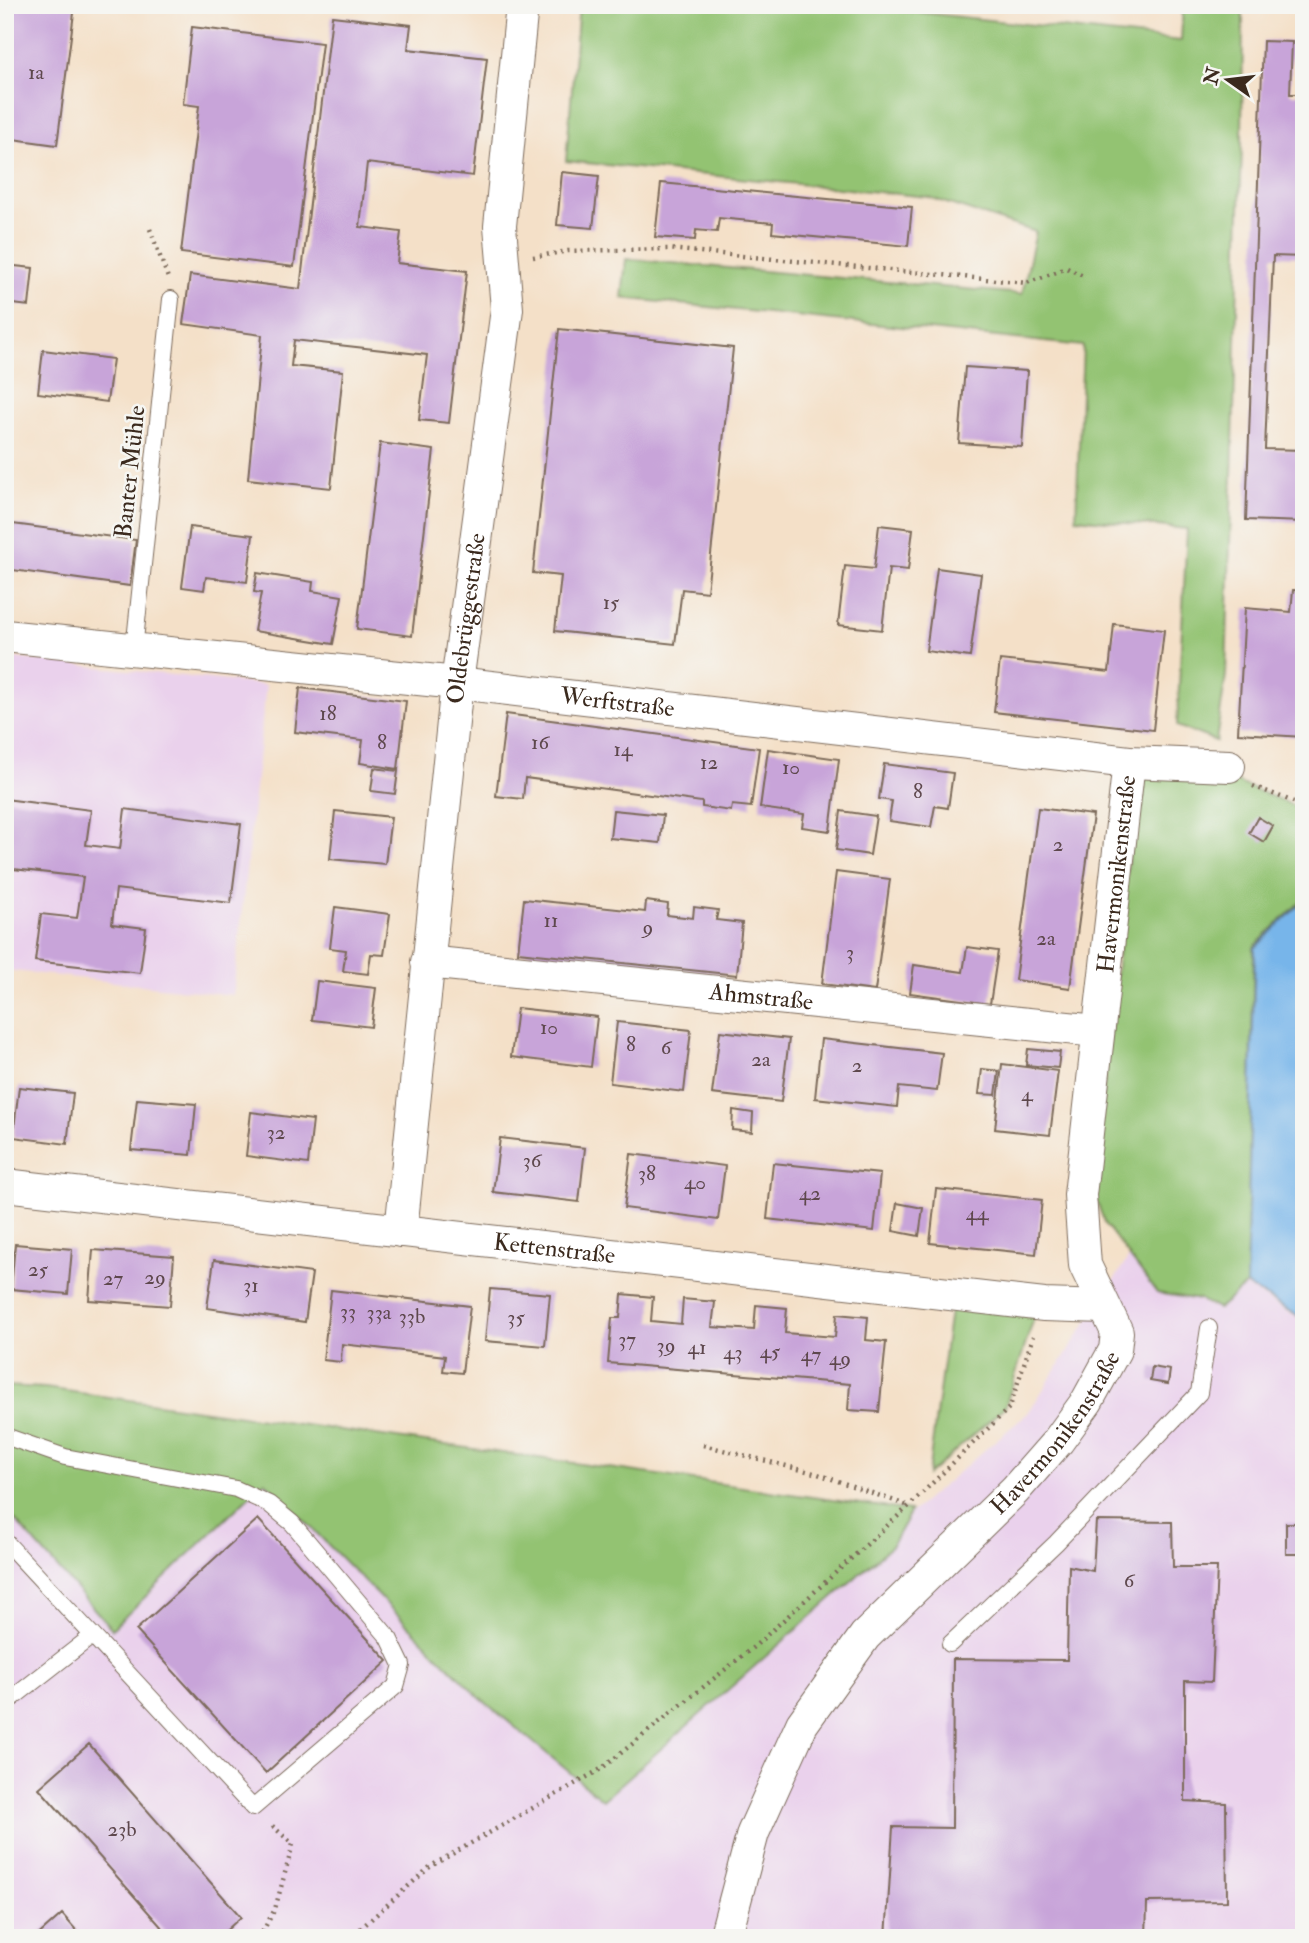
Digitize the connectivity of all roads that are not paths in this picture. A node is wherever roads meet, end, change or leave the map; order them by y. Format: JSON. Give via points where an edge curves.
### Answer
{"nodes":[{"id":1,"x":522,"y":5,"type":"edge"},
{"id":2,"x":171,"y":299,"type":"road end"},
{"id":3,"x":5,"y":636,"type":"edge"},
{"id":4,"x":134,"y":649,"type":"junction"},
{"id":5,"x":457,"y":683,"type":"junction"},
{"id":6,"x":1129,"y":762,"type":"junction"},
{"id":7,"x":1238,"y":775,"type":"road end"},
{"id":8,"x":427,"y":962,"type":"junction"},
{"id":9,"x":1097,"y":1031,"type":"junction"},
{"id":10,"x":5,"y":1185,"type":"edge"},
{"id":11,"x":401,"y":1231,"type":"junction"},
{"id":12,"x":1104,"y":1307,"type":"junction"},
{"id":13,"x":1209,"y":1328,"type":"dead end"},
{"id":14,"x":5,"y":1436,"type":"edge"},
{"id":15,"x":5,"y":1541,"type":"edge"},
{"id":16,"x":92,"y":1636,"type":"junction"},
{"id":17,"x":950,"y":1644,"type":"dead end"},
{"id":18,"x":5,"y":1704,"type":"edge"},
{"id":19,"x":724,"y":1938,"type":"edge"}],
"edges":[{"from":1,"to":5,"type":"street","name":"Oldebrüggestraße","via":[[500,226],[507,309]]},
{"from":2,"to":4,"type":"lane","name":"Banter Mühle"},
{"from":3,"to":4,"type":"street","name":"Werftstraße"},
{"from":4,"to":5,"type":"street","name":"Werftstraße"},
{"from":5,"to":6,"type":"street","name":"Werftstraße"},
{"from":5,"to":8,"type":"street","name":"Oldebrüggestraße"},
{"from":6,"to":7,"type":"street","name":"Werftstraße"},
{"from":6,"to":9,"type":"street","name":"Havermonikenstraße"},
{"from":8,"to":9,"type":"street","name":"Ahmstraße"},
{"from":8,"to":11,"type":"street","name":"Oldebrüggestraße"},
{"from":9,"to":12,"type":"street","name":"Havermonikenstraße","via":[[1080,1195],[1084,1265]]},
{"from":10,"to":11,"type":"street","name":"Kettenstraße"},
{"from":11,"to":12,"type":"street","name":"Kettenstraße","via":[[1044,1305]]},
{"from":12,"to":19,"type":"street","name":"Havermonikenstraße","via":[[1116,1332],[1115,1350],[1073,1421],[1014,1490],[865,1636],[802,1724],[753,1833]]},
{"from":13,"to":17,"type":"lane","via":[[1199,1392],[1056,1543]]},
{"from":14,"to":16,"type":"lane","via":[[65,1457],[236,1489],[269,1504],[292,1523],[389,1638],[402,1665],[396,1686],[253,1808]]},
{"from":15,"to":16,"type":"lane"},
{"from":16,"to":18,"type":"lane"}]}
